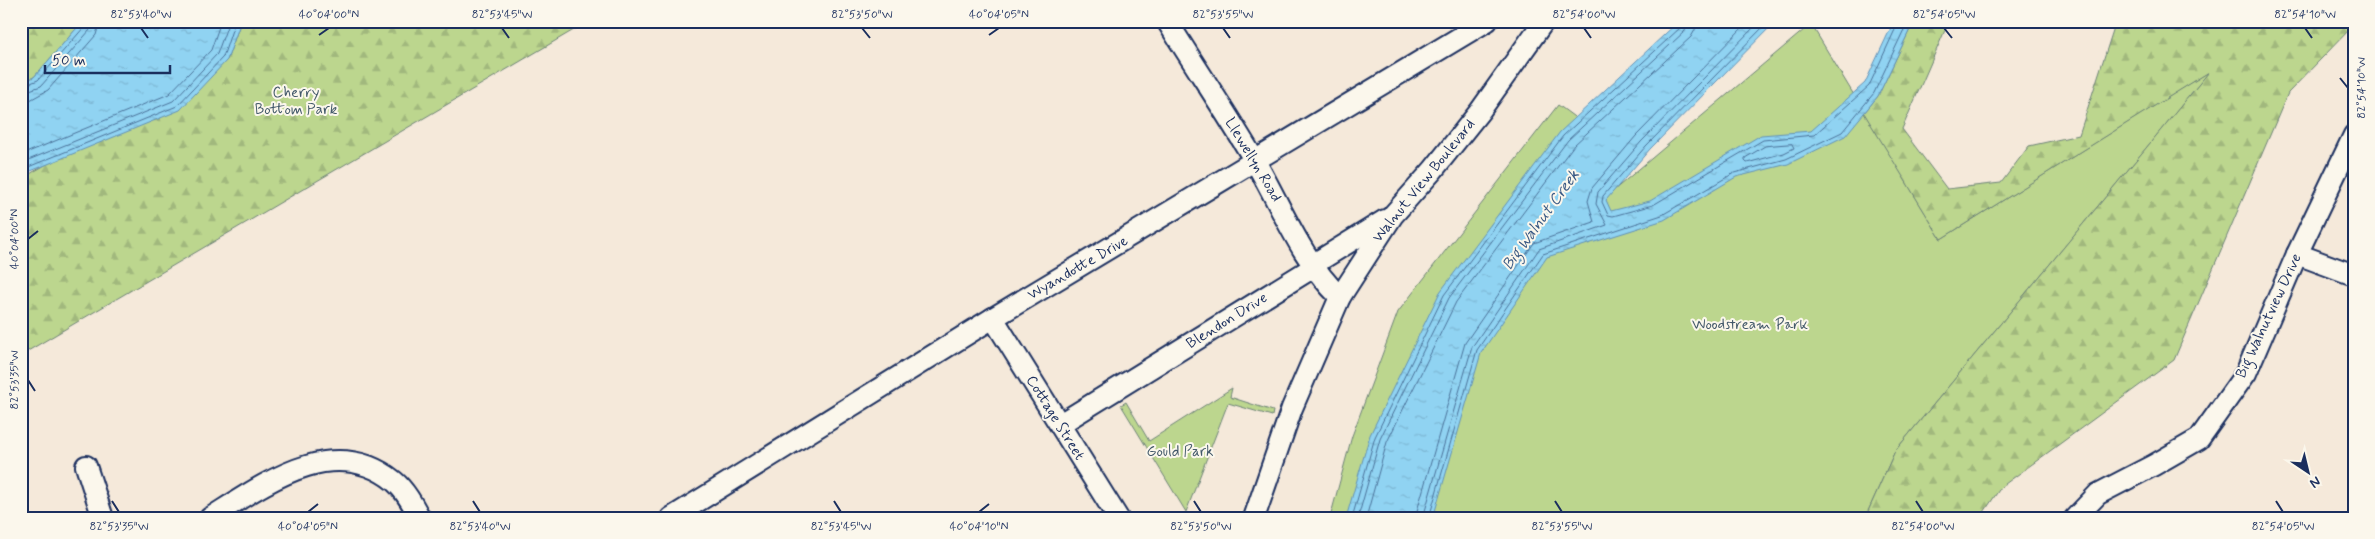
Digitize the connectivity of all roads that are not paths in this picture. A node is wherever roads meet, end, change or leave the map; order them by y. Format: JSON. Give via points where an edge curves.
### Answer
{"nodes":[{"id":1,"x":1167,"y":21,"type":"edge"},
{"id":2,"x":1487,"y":21,"type":"edge"},
{"id":3,"x":1544,"y":21,"type":"edge"},
{"id":4,"x":2354,"y":135,"type":"edge"},
{"id":5,"x":1255,"y":162,"type":"junction"},
{"id":6,"x":1393,"y":215,"type":"junction"},
{"id":7,"x":2297,"y":254,"type":"junction"},
{"id":8,"x":1313,"y":266,"type":"junction"},
{"id":9,"x":2354,"y":275,"type":"edge"},
{"id":10,"x":1340,"y":297,"type":"junction"},
{"id":11,"x":992,"y":318,"type":"junction"},
{"id":12,"x":1060,"y":424,"type":"junction"},
{"id":13,"x":86,"y":466,"type":"dead end"},
{"id":14,"x":103,"y":518,"type":"edge"},
{"id":15,"x":210,"y":518,"type":"edge"},
{"id":16,"x":420,"y":518,"type":"edge"},
{"id":17,"x":670,"y":518,"type":"edge"},
{"id":18,"x":1118,"y":518,"type":"edge"},
{"id":19,"x":1254,"y":518,"type":"edge"},
{"id":20,"x":2075,"y":518,"type":"edge"}],
"edges":[{"from":1,"to":5,"type":"street","name":"Llewellyn Road"},
{"from":2,"to":5,"type":"street","name":"Wyandotte Drive"},
{"from":3,"to":6,"type":"street","name":"Walnut View Boulevard","via":[[1480,111]]},
{"from":4,"to":7,"type":"street","name":"Big Walnutview Drive"},
{"from":5,"to":8,"type":"street","name":"Llewellyn Road"},
{"from":5,"to":11,"type":"street","name":"Wyandotte Drive"},
{"from":6,"to":8,"type":"street","name":"Blendon Drive"},
{"from":6,"to":10,"type":"street","name":"Walnut View Boulevard"},
{"from":7,"to":9,"type":"street"},
{"from":7,"to":20,"type":"street","name":"Big Walnutview Drive","via":[[2246,373],[2198,439],[2098,494]]},
{"from":8,"to":10,"type":"street","name":"Llewellyn Road"},
{"from":8,"to":12,"type":"street","name":"Blendon Drive"},
{"from":10,"to":19,"type":"street","name":"Walnut View Boulevard","via":[[1292,408]]},
{"from":11,"to":12,"type":"street","name":"Cottage Street"},
{"from":11,"to":17,"type":"street","name":"Wyandotte Drive"},
{"from":12,"to":18,"type":"street","name":"Cottage Street"},
{"from":13,"to":14,"type":"street"},
{"from":15,"to":16,"type":"street","via":[[261,486],[307,465],[331,460],[357,461],[382,473],[401,488]]}]}
